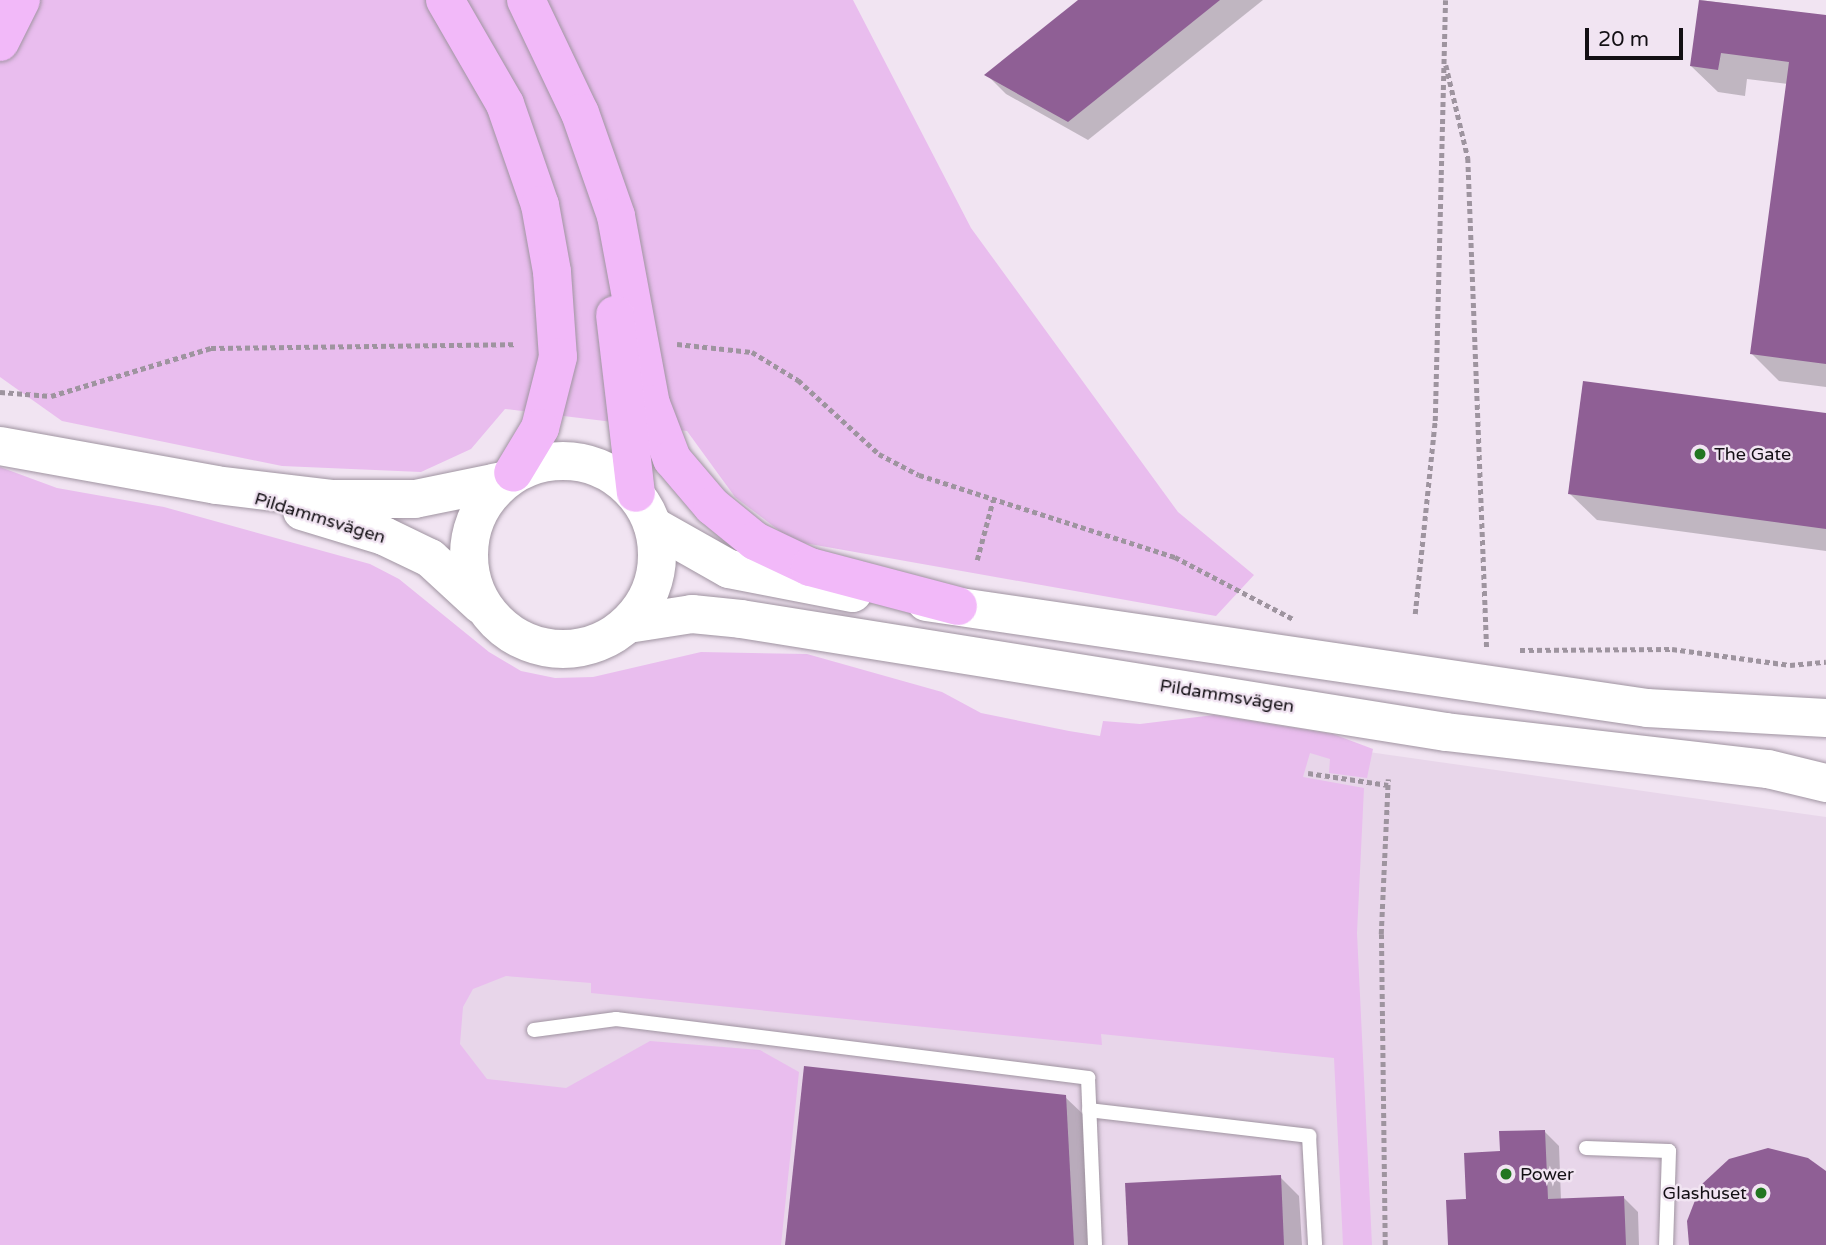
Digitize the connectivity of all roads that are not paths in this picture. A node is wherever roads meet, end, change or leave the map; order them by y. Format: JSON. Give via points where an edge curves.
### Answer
{"nodes":[{"id":1,"x":21,"y":0,"type":"edge"},
{"id":2,"x":445,"y":0,"type":"edge"},
{"id":3,"x":526,"y":0,"type":"edge"},
{"id":4,"x":0,"y":42,"type":"edge"},
{"id":5,"x":580,"y":113,"type":"junction"},
{"id":6,"x":0,"y":446,"type":"edge"},
{"id":7,"x":508,"y":477,"type":"junction"},
{"id":8,"x":216,"y":485,"type":"junction"},
{"id":9,"x":636,"y":493,"type":"junction"},
{"id":10,"x":653,"y":526,"type":"junction"},
{"id":11,"x":958,"y":606,"type":"junction"},
{"id":12,"x":485,"y":610,"type":"junction"},
{"id":13,"x":628,"y":624,"type":"junction"},
{"id":14,"x":1826,"y":718,"type":"edge"},
{"id":15,"x":1826,"y":783,"type":"edge"},
{"id":16,"x":534,"y":1030,"type":"dead end"},
{"id":17,"x":1089,"y":1110,"type":"junction"},
{"id":18,"x":1586,"y":1148,"type":"dead end"},
{"id":19,"x":1095,"y":1245,"type":"edge"},
{"id":20,"x":1315,"y":1245,"type":"edge"},
{"id":21,"x":1666,"y":1245,"type":"edge"}],
"edges":[{"from":1,"to":4,"type":"highway"},
{"from":2,"to":7,"type":"highway","via":[[505,104],[540,205],[552,272],[558,356],[540,428]]},
{"from":3,"to":5,"type":"highway"},
{"from":5,"to":9,"type":"highway","via":[[603,219]]},
{"from":5,"to":11,"type":"highway","via":[[616,216],[651,404],[672,459],[712,506],[755,541],[810,567]]},
{"from":6,"to":8,"type":"main road","name":"Pildammsvägen"},
{"from":7,"to":8,"type":"main road","name":"Pildammsvägen","via":[[415,499],[331,499]]},
{"from":7,"to":9,"type":"main road","name":"Pildammsvägen","via":[[545,461],[578,461],[610,472]]},
{"from":7,"to":12,"type":"main road","name":"Pildammsvägen","via":[[480,508],[469,542],[471,578]]},
{"from":8,"to":12,"type":"main road","name":"Pildammsvägen","via":[[384,536],[430,558]]},
{"from":9,"to":10,"type":"main road","name":"Pildammsvägen"},
{"from":10,"to":11,"type":"main road","via":[[729,569]]},
{"from":10,"to":13,"type":"main road","name":"Pildammsvägen","via":[[655,579]]},
{"from":11,"to":14,"type":"main road","via":[[1647,708]]},
{"from":12,"to":13,"type":"main road","name":"Pildammsvägen","via":[[508,633],[559,649],[601,642]]},
{"from":13,"to":15,"type":"main road","name":"Pildammsvägen","via":[[692,614],[741,619],[1446,732],[1768,769]]},
{"from":16,"to":17,"type":"lane","via":[[616,1019],[1088,1078]]},
{"from":17,"to":19,"type":"lane"},
{"from":17,"to":20,"type":"lane","via":[[1309,1136]]},
{"from":18,"to":21,"type":"lane","via":[[1669,1151]]}]}
